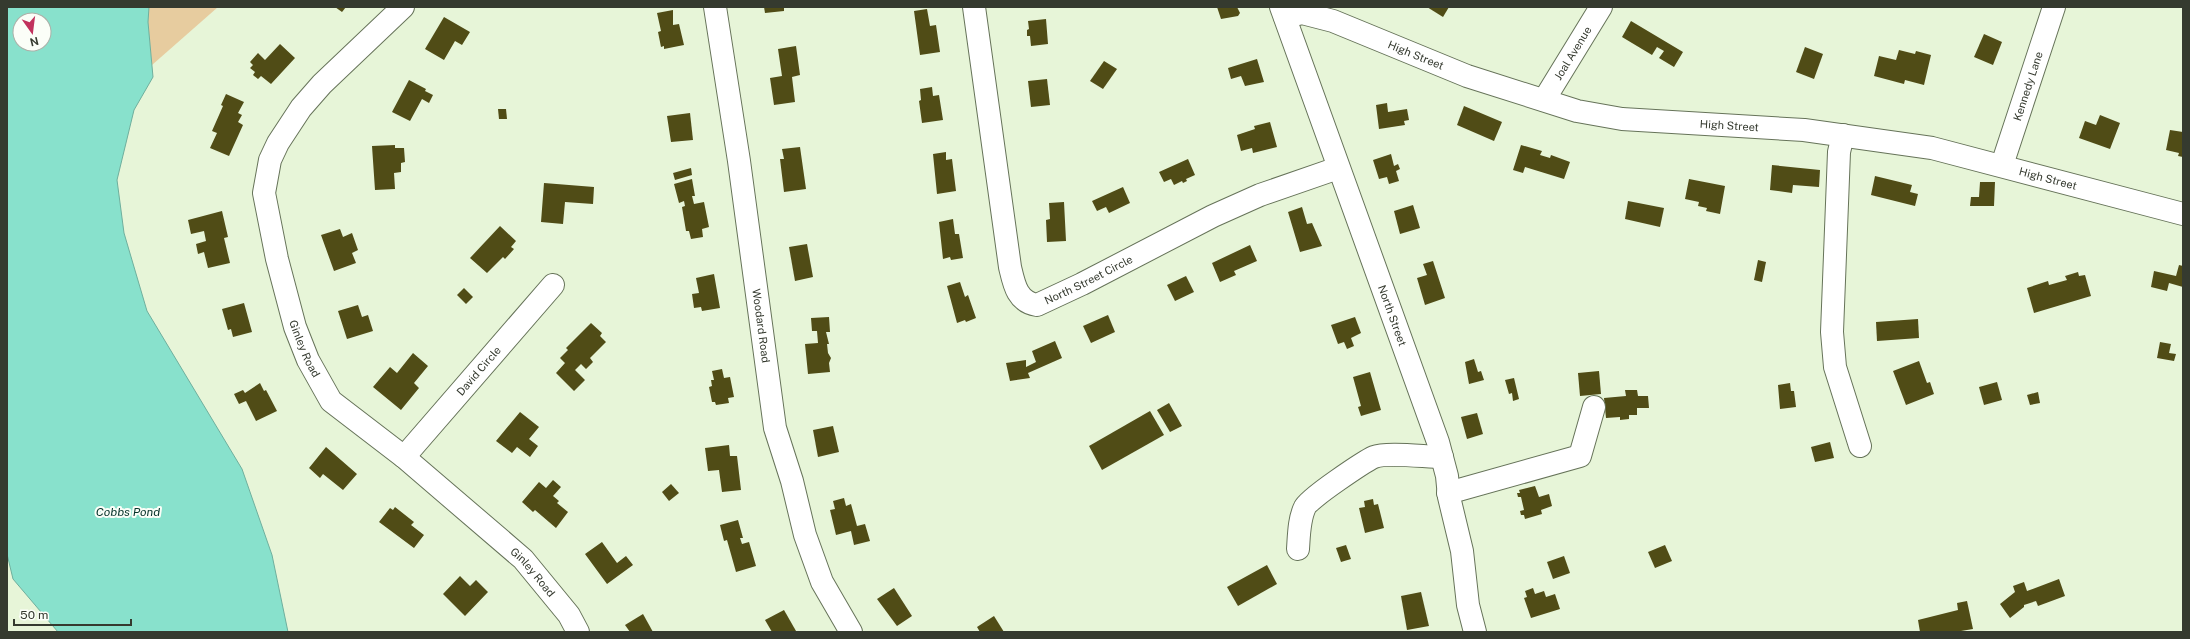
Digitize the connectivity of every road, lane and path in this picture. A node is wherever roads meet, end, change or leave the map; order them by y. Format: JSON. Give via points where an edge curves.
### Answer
{"nodes":[{"id":1,"x":404,"y":7,"type":"edge"},
{"id":2,"x":715,"y":7,"type":"edge"},
{"id":3,"x":974,"y":7,"type":"edge"},
{"id":4,"x":1601,"y":7,"type":"edge"},
{"id":5,"x":2054,"y":7,"type":"edge"},
{"id":6,"x":1283,"y":12,"type":"edge"},
{"id":7,"x":1544,"y":100,"type":"junction"},
{"id":8,"x":1843,"y":135,"type":"junction"},
{"id":9,"x":2002,"y":165,"type":"junction"},
{"id":10,"x":1338,"y":168,"type":"junction"},
{"id":11,"x":2183,"y":214,"type":"edge"},
{"id":12,"x":553,"y":285,"type":"dead end"},
{"id":13,"x":1594,"y":407,"type":"dead end"},
{"id":14,"x":1860,"y":446,"type":"dead end"},
{"id":15,"x":404,"y":457,"type":"junction"},
{"id":16,"x":1442,"y":457,"type":"junction"},
{"id":17,"x":1448,"y":493,"type":"junction"},
{"id":18,"x":1298,"y":549,"type":"dead end"},
{"id":19,"x":578,"y":632,"type":"edge"},
{"id":20,"x":851,"y":632,"type":"edge"},
{"id":21,"x":1476,"y":632,"type":"edge"}],
"edges":[{"from":1,"to":15,"type":"street","name":"Ginley Road","via":[[322,84],[301,108],[270,160],[264,193],[277,259],[295,327],[318,381],[331,401],[343,412]]},
{"from":2,"to":20,"type":"street","name":"Woodard Road","via":[[775,428],[792,481],[805,535],[822,582]]},
{"from":3,"to":10,"type":"street","name":"North Street Circle","via":[[1010,267],[1018,294],[1029,304],[1037,304],[1082,284],[1213,216],[1260,195]]},
{"from":4,"to":7,"type":"street","name":"Joal Avenue"},
{"from":5,"to":9,"type":"street","name":"Kennedy Lane"},
{"from":6,"to":7,"type":"street","name":"High Street","via":[[1302,13],[1334,21],[1467,76]]},
{"from":6,"to":10,"type":"street","name":"North Street"},
{"from":7,"to":8,"type":"street","name":"High Street","via":[[1577,111],[1622,119],[1791,129]]},
{"from":8,"to":9,"type":"street","name":"High Street","via":[[1932,148]]},
{"from":8,"to":14,"type":"street","via":[[1839,152],[1832,332],[1835,367]]},
{"from":9,"to":11,"type":"street","name":"High Street"},
{"from":10,"to":16,"type":"street","name":"North Street"},
{"from":12,"to":15,"type":"street","name":"David Circle"},
{"from":13,"to":17,"type":"street","via":[[1580,456]]},
{"from":15,"to":19,"type":"street","name":"Ginley Road","via":[[523,559],[569,615]]},
{"from":16,"to":17,"type":"street","name":"North Street"},
{"from":16,"to":18,"type":"street","via":[[1375,456],[1315,496],[1305,506],[1299,528]]},
{"from":17,"to":21,"type":"street","name":"North Street","via":[[1462,551],[1468,605]]}]}
